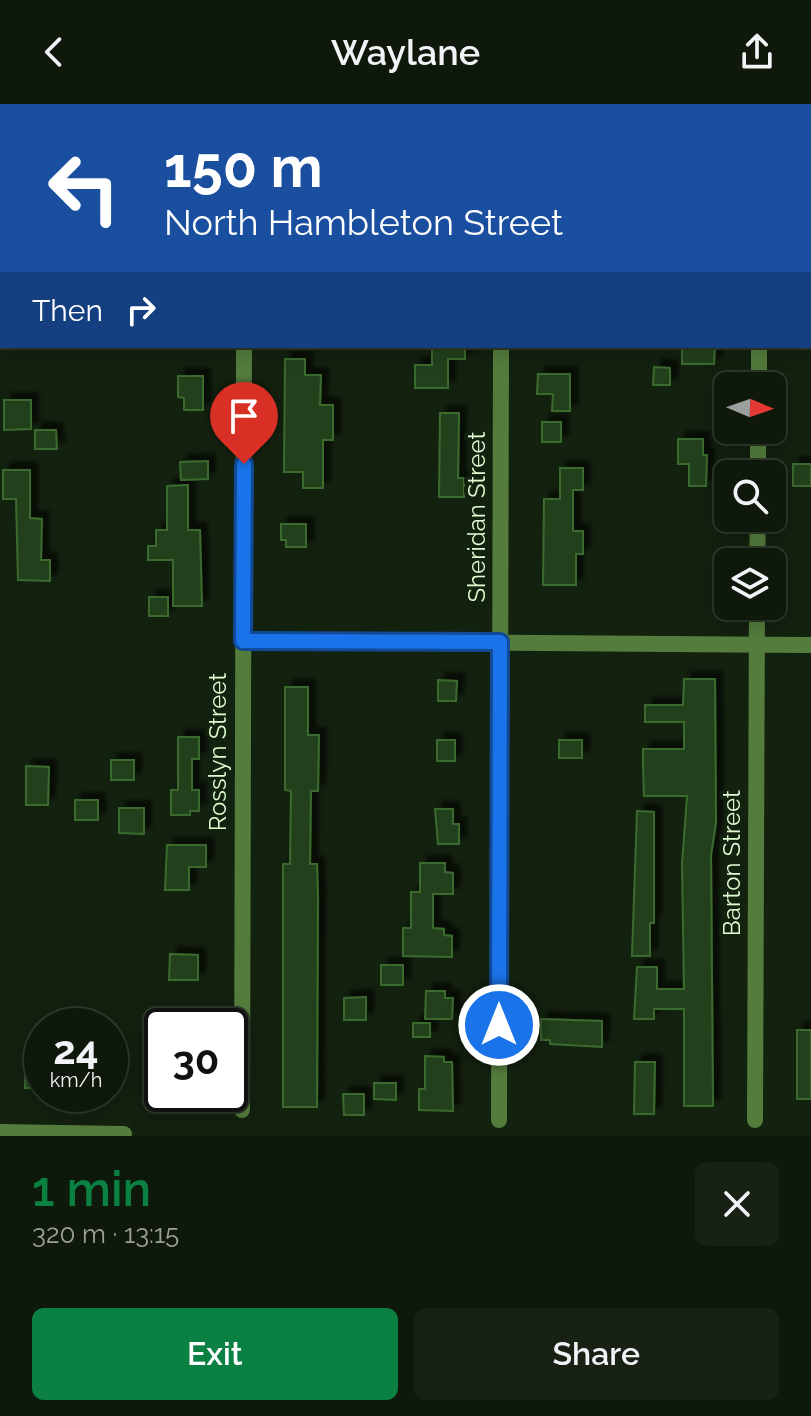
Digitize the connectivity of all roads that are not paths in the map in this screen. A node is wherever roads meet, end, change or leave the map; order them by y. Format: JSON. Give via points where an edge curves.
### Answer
{"nodes":[{"id":1,"x":244,"y":348,"type":"edge"},
{"id":2,"x":501,"y":348,"type":"edge"},
{"id":3,"x":759,"y":348,"type":"edge"},
{"id":4,"x":759,"y":372,"type":"edge"},
{"id":5,"x":757,"y":620,"type":"edge"},
{"id":6,"x":243,"y":641,"type":"junction"},
{"id":7,"x":500,"y":642,"type":"junction"},
{"id":8,"x":757,"y":644,"type":"junction"},
{"id":9,"x":811,"y":645,"type":"edge"},
{"id":10,"x":242,"y":1008,"type":"edge"},
{"id":11,"x":499,"y":1120,"type":"dead end"},
{"id":12,"x":755,"y":1120,"type":"dead end"},
{"id":13,"x":0,"y":1132,"type":"edge"},
{"id":14,"x":124,"y":1134,"type":"dead end"}],
"edges":[{"from":1,"to":6,"type":"street","name":"Rosslyn Street"},
{"from":2,"to":7,"type":"street","name":"Sheridan Street"},
{"from":3,"to":4,"type":"street"},
{"from":5,"to":8,"type":"street","name":"Barton Street"},
{"from":6,"to":7,"type":"street"},
{"from":6,"to":10,"type":"street","name":"Rosslyn Street"},
{"from":7,"to":8,"type":"street"},
{"from":7,"to":11,"type":"street","name":"Sheridan Street"},
{"from":8,"to":9,"type":"street"},
{"from":8,"to":12,"type":"street","name":"Barton Street"},
{"from":13,"to":14,"type":"street"}]}
